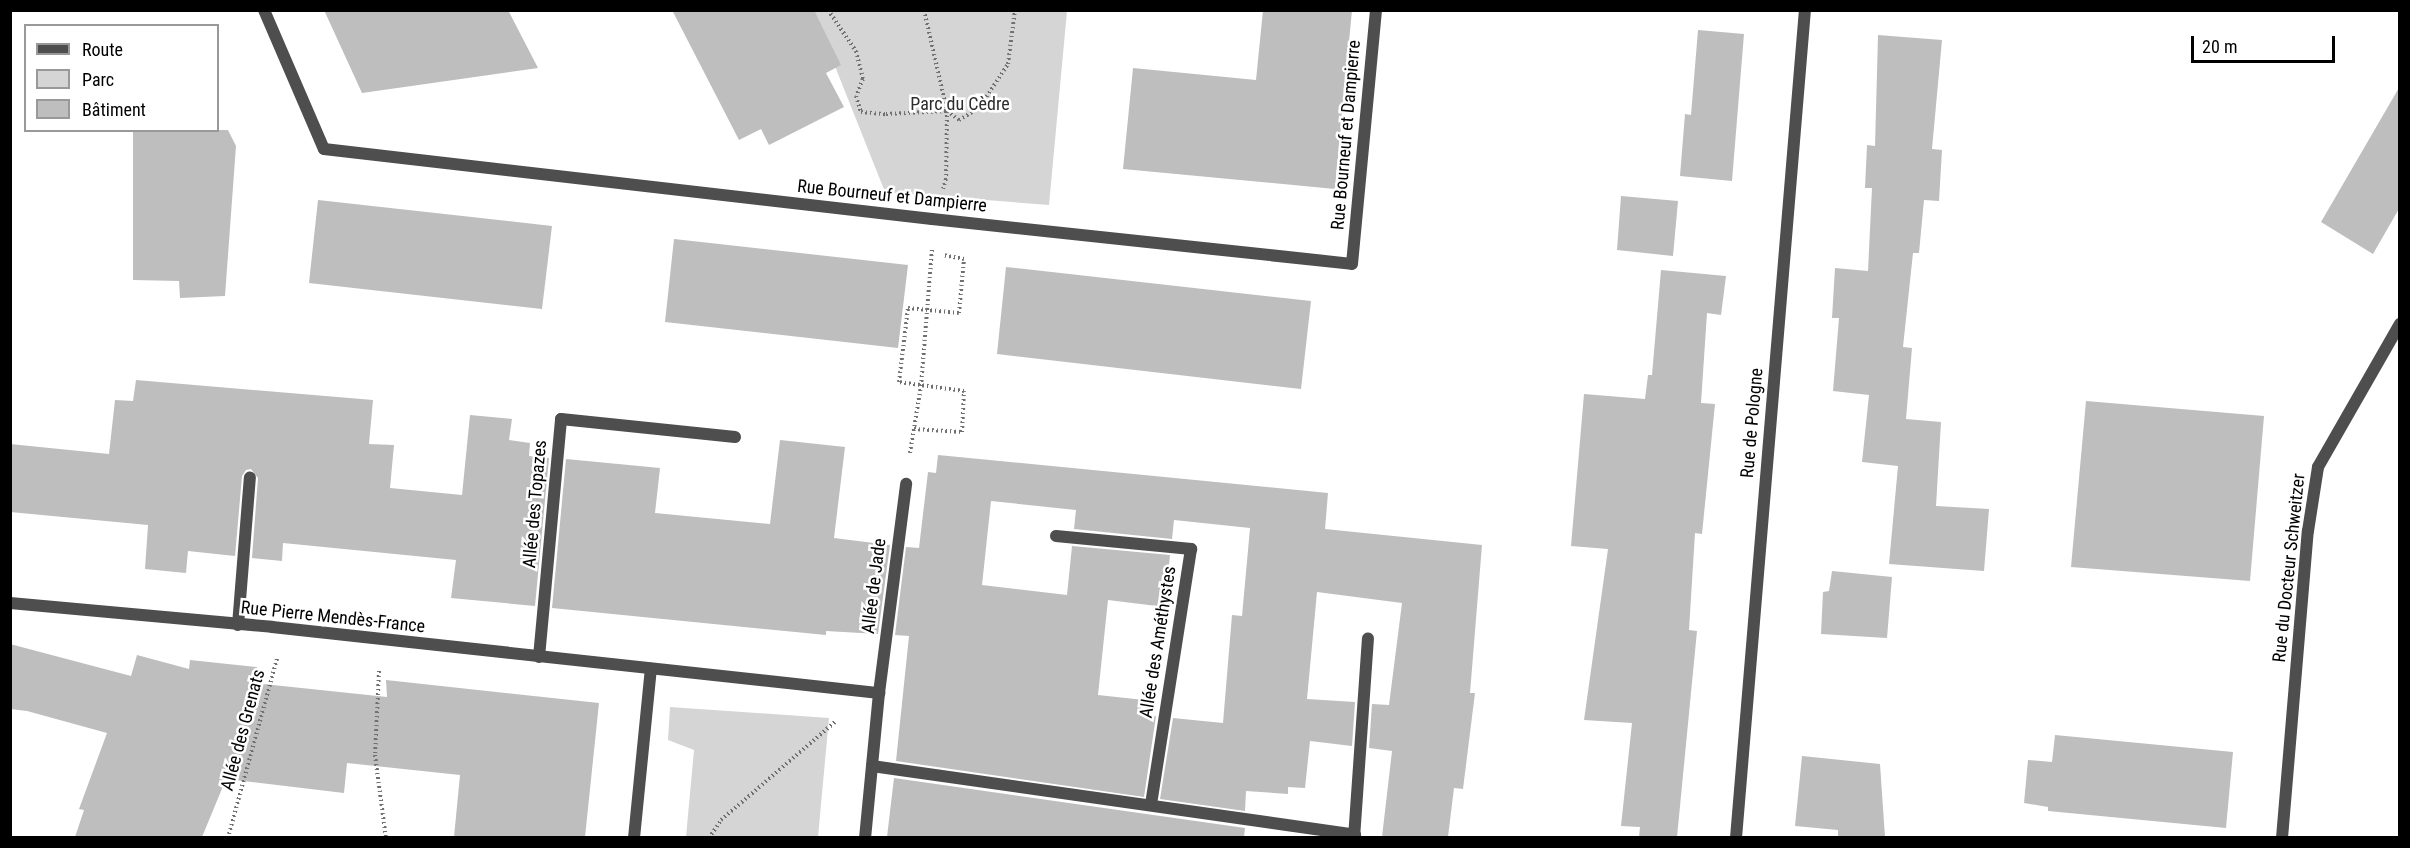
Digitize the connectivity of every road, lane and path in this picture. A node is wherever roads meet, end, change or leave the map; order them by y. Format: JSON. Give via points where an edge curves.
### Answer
{"nodes":[{"id":1,"x":264,"y":10,"type":"edge"},
{"id":2,"x":828,"y":10,"type":"edge"},
{"id":3,"x":924,"y":10,"type":"edge"},
{"id":4,"x":1015,"y":10,"type":"edge"},
{"id":5,"x":1376,"y":10,"type":"edge"},
{"id":6,"x":1804,"y":10,"type":"edge"},
{"id":7,"x":947,"y":111,"type":"junction"},
{"id":8,"x":932,"y":219,"type":"junction"},
{"id":9,"x":932,"y":252,"type":"junction"},
{"id":10,"x":926,"y":310,"type":"junction"},
{"id":11,"x":2400,"y":324,"type":"edge"},
{"id":12,"x":921,"y":386,"type":"junction"},
{"id":13,"x":735,"y":437,"type":"dead end"},
{"id":14,"x":250,"y":477,"type":"dead end"},
{"id":15,"x":906,"y":484,"type":"dead end"},
{"id":16,"x":1056,"y":536,"type":"dead end"},
{"id":17,"x":10,"y":603,"type":"edge"},
{"id":18,"x":238,"y":625,"type":"junction"},
{"id":19,"x":285,"y":628,"type":"junction"},
{"id":20,"x":1368,"y":638,"type":"dead end"},
{"id":21,"x":381,"y":639,"type":"junction"},
{"id":22,"x":539,"y":657,"type":"junction"},
{"id":23,"x":651,"y":669,"type":"junction"},
{"id":24,"x":879,"y":693,"type":"junction"},
{"id":25,"x":877,"y":717,"type":"junction"},
{"id":26,"x":872,"y":766,"type":"junction"},
{"id":27,"x":1151,"y":805,"type":"junction"},
{"id":28,"x":1355,"y":836,"type":"edge"},
{"id":29,"x":231,"y":837,"type":"edge"},
{"id":30,"x":386,"y":837,"type":"edge"},
{"id":31,"x":634,"y":837,"type":"edge"},
{"id":32,"x":709,"y":837,"type":"edge"},
{"id":33,"x":866,"y":837,"type":"edge"},
{"id":34,"x":1736,"y":837,"type":"edge"},
{"id":35,"x":2282,"y":837,"type":"edge"}],
"edges":[{"from":1,"to":8,"type":"street","name":"Rue Bourneuf et Dampierre","via":[[324,149]]},
{"from":2,"to":7,"type":"path","via":[[856,51],[863,79],[856,96],[861,112]]},
{"from":3,"to":7,"type":"path"},
{"from":4,"to":7,"type":"path","via":[[1008,64],[991,91],[979,108],[959,120]]},
{"from":5,"to":8,"type":"street","name":"Rue Bourneuf et Dampierre","via":[[1353,264]]},
{"from":6,"to":34,"type":"street","name":"Rue de Pologne"},
{"from":7,"to":8,"type":"path","via":[[946,179]]},
{"from":8,"to":9,"type":"path"},
{"from":9,"to":10,"type":"path"},
{"from":9,"to":10,"type":"path","via":[[964,259],[959,313]]},
{"from":10,"to":12,"type":"path"},
{"from":10,"to":12,"type":"path","via":[[908,308],[899,382]]},
{"from":11,"to":35,"type":"street","name":"Rue du Docteur Schweitzer","via":[[2318,467],[2308,531]]},
{"from":12,"to":12,"type":"path","via":[[914,429],[962,432],[964,391]]},
{"from":13,"to":22,"type":"street","name":"Allée des Topazes","via":[[561,419]]},
{"from":14,"to":18,"type":"street"},
{"from":15,"to":24,"type":"street","name":"Allée de Jade"},
{"from":16,"to":27,"type":"street","name":"Allée des Améthystes","via":[[1191,549]]},
{"from":17,"to":18,"type":"street","name":"Rue Pierre Mendès-France"},
{"from":18,"to":19,"type":"street","name":"Rue Pierre Mendès-France"},
{"from":19,"to":21,"type":"street","name":"Rue Pierre Mendès-France"},
{"from":19,"to":29,"type":"path","name":"Allée des Grenats"},
{"from":20,"to":28,"type":"street"},
{"from":21,"to":22,"type":"street","name":"Rue Pierre Mendès-France"},
{"from":21,"to":30,"type":"path","via":[[375,755]]},
{"from":22,"to":23,"type":"street","name":"Rue Pierre Mendès-France"},
{"from":23,"to":24,"type":"street","name":"Rue Pierre Mendès-France"},
{"from":23,"to":31,"type":"street"},
{"from":24,"to":25,"type":"street"},
{"from":25,"to":26,"type":"street"},
{"from":25,"to":32,"type":"path","via":[[834,721],[721,820]]},
{"from":26,"to":27,"type":"street"},
{"from":26,"to":33,"type":"street"},
{"from":27,"to":28,"type":"street"}]}
